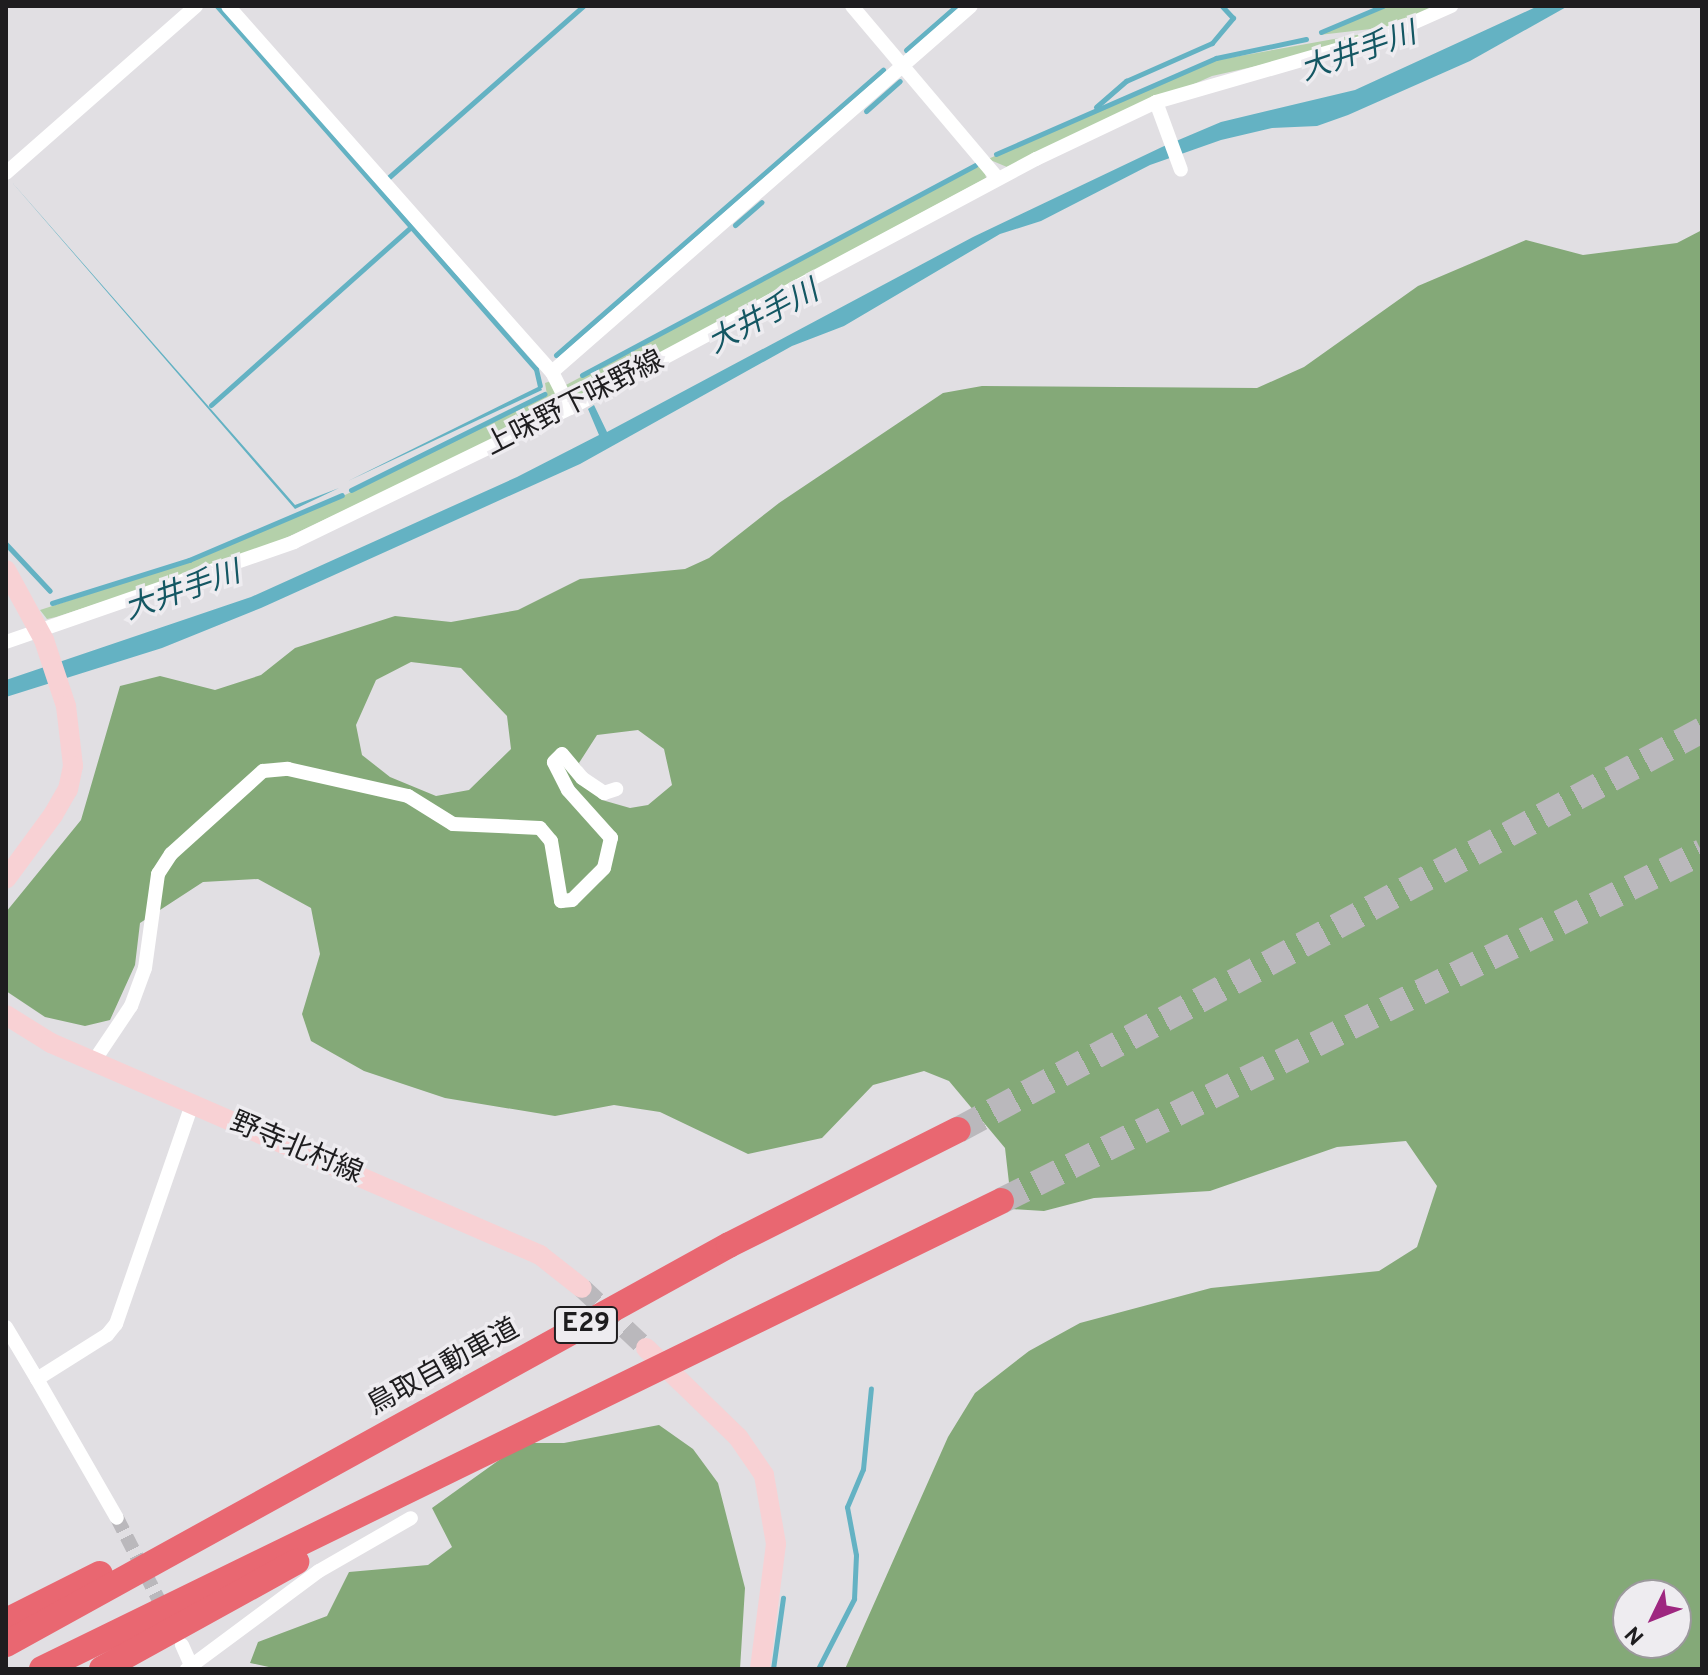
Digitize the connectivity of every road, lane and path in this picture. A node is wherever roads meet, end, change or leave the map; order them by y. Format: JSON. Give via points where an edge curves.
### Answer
{"nodes":[{"id":1,"x":196,"y":6,"type":"edge"},
{"id":2,"x":228,"y":6,"type":"edge"},
{"id":3,"x":852,"y":6,"type":"edge"},
{"id":4,"x":971,"y":6,"type":"edge"},
{"id":5,"x":1451,"y":6,"type":"edge"},
{"id":6,"x":904,"y":65,"type":"junction"},
{"id":7,"x":1159,"y":109,"type":"junction"},
{"id":8,"x":1181,"y":170,"type":"dead end"},
{"id":9,"x":6,"y":173,"type":"edge"},
{"id":10,"x":998,"y":179,"type":"junction"},
{"id":11,"x":552,"y":372,"type":"junction"},
{"id":12,"x":570,"y":408,"type":"junction"},
{"id":13,"x":6,"y":570,"type":"edge"},
{"id":14,"x":42,"y":633,"type":"junction"},
{"id":15,"x":6,"y":642,"type":"edge"},
{"id":16,"x":616,"y":789,"type":"dead end"},
{"id":17,"x":6,"y":879,"type":"edge"},
{"id":18,"x":6,"y":1015,"type":"edge"},
{"id":19,"x":94,"y":1061,"type":"junction"},
{"id":20,"x":192,"y":1104,"type":"junction"},
{"id":21,"x":958,"y":1130,"type":"tunnel mouth"},
{"id":22,"x":1001,"y":1201,"type":"tunnel mouth"},
{"id":23,"x":582,"y":1288,"type":"tunnel mouth"},
{"id":24,"x":6,"y":1327,"type":"edge"},
{"id":25,"x":646,"y":1348,"type":"tunnel mouth"},
{"id":26,"x":37,"y":1379,"type":"junction"},
{"id":27,"x":489,"y":1449,"type":"junction"},
{"id":28,"x":117,"y":1518,"type":"tunnel mouth"},
{"id":29,"x":411,"y":1518,"type":"dead end"},
{"id":30,"x":219,"y":1530,"type":"junction"},
{"id":31,"x":6,"y":1621,"type":"edge"},
{"id":32,"x":6,"y":1644,"type":"edge"},
{"id":33,"x":182,"y":1645,"type":"dead end"},
{"id":34,"x":190,"y":1668,"type":"edge"},
{"id":35,"x":42,"y":1669,"type":"edge"},
{"id":36,"x":102,"y":1669,"type":"edge"},
{"id":37,"x":760,"y":1669,"type":"edge"}],
"edges":[{"from":1,"to":9,"type":"street"},
{"from":2,"to":11,"type":"street"},
{"from":3,"to":6,"type":"street"},
{"from":4,"to":6,"type":"street"},
{"from":5,"to":7,"type":"street","name":"上味野下味野線","via":[[1381,37]]},
{"from":6,"to":10,"type":"street"},
{"from":6,"to":11,"type":"street"},
{"from":7,"to":8,"type":"street"},
{"from":7,"to":10,"type":"street","name":"上味野下味野線"},
{"from":10,"to":12,"type":"street","name":"上味野下味野線"},
{"from":11,"to":12,"type":"street"},
{"from":12,"to":14,"type":"street","name":"上味野下味野線","via":[[294,542]]},
{"from":13,"to":14,"type":"street"},
{"from":14,"to":15,"type":"street","name":"上味野下味野線"},
{"from":14,"to":17,"type":"street","via":[[66,706],[73,766],[68,789]]},
{"from":16,"to":19,"type":"street","via":[[604,793],[562,754],[554,762],[568,790],[611,838],[604,868],[572,900],[561,901],[551,841],[540,828],[453,824],[408,796],[288,769],[263,771],[171,854],[158,874],[150,899],[145,968],[131,1006]]},
{"from":18,"to":19,"type":"street","name":"野寺北村線"},
{"from":19,"to":20,"type":"street","name":"野寺北村線"},
{"from":20,"to":23,"type":"street","name":"野寺北村線","via":[[540,1255]]},
{"from":20,"to":26,"type":"street","via":[[116,1324]]},
{"from":21,"to":30,"type":"highway","name":"鳥取自動車道","number":"E29","via":[[729,1245]]},
{"from":22,"to":27,"type":"highway","number":"E29"},
{"from":24,"to":26,"type":"street"},
{"from":25,"to":37,"type":"street","via":[[738,1437],[764,1475],[776,1544]]},
{"from":26,"to":28,"type":"street"},
{"from":27,"to":35,"type":"highway","number":"E29"},
{"from":27,"to":36,"type":"highway"},
{"from":29,"to":34,"type":"street","via":[[319,1571]]},
{"from":30,"to":31,"type":"highway","via":[[158,1544]]},
{"from":30,"to":32,"type":"highway","name":"鳥取自動車道","number":"E29"},
{"from":33,"to":34,"type":"street"}]}
